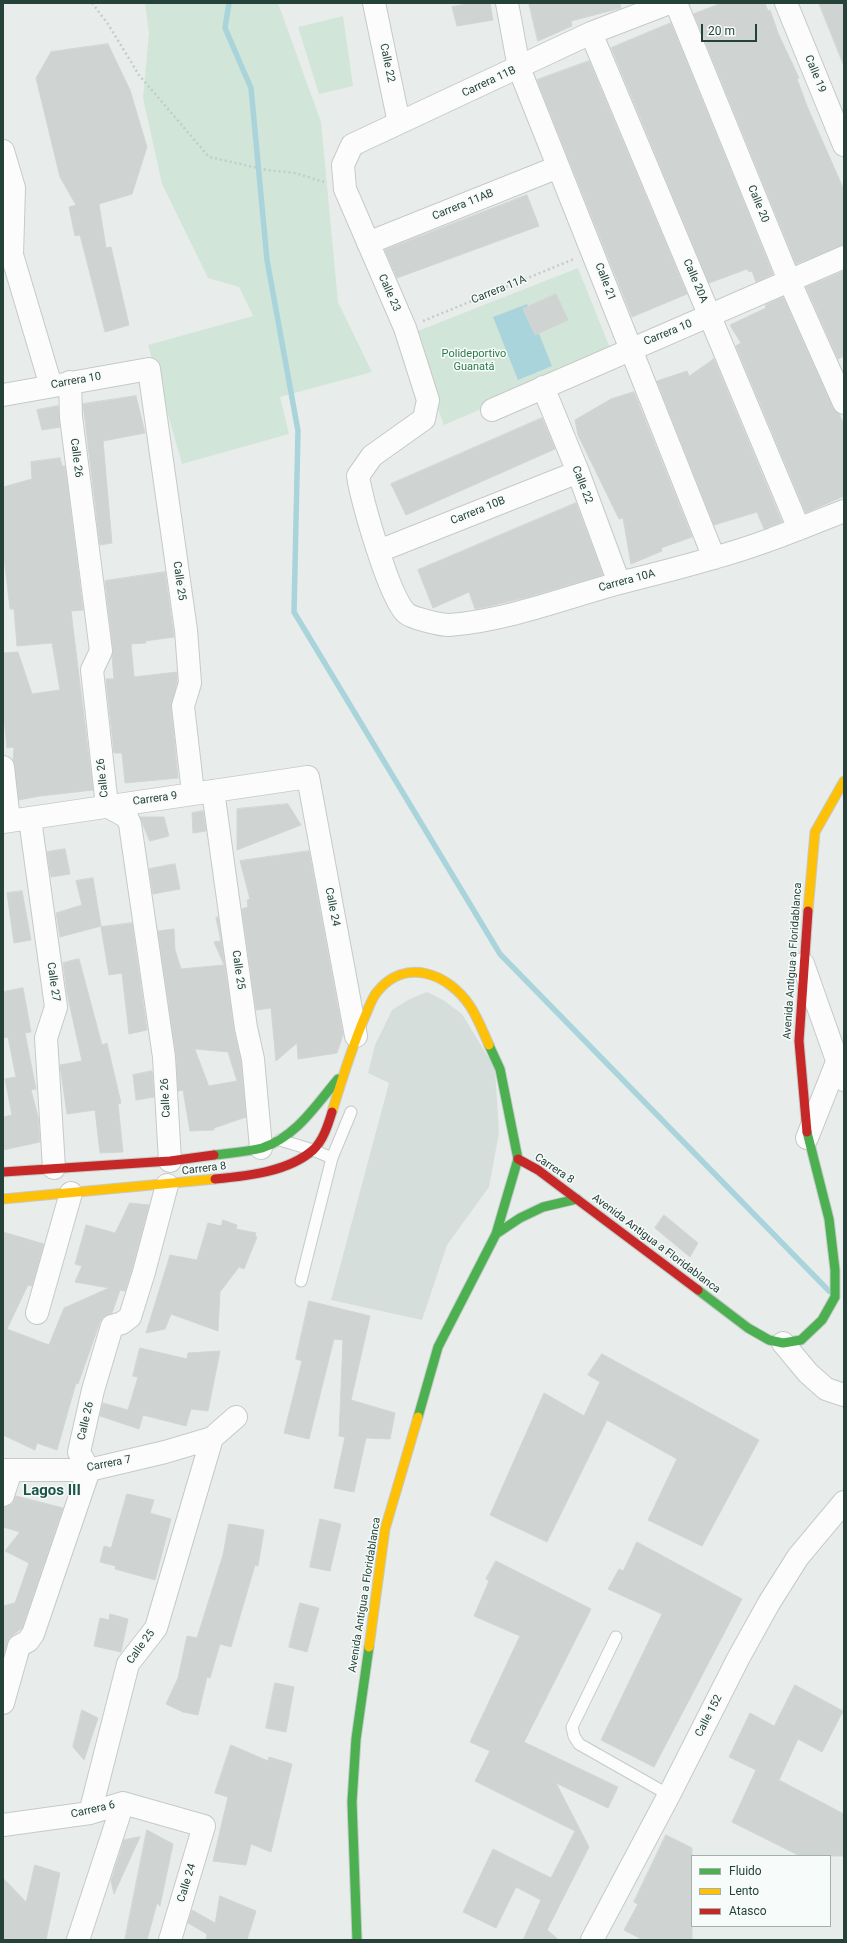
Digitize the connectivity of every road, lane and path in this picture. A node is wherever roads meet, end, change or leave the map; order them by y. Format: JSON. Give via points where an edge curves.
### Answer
{"nodes":[{"id":1,"x":92,"y":3,"type":"edge"},
{"id":2,"x":374,"y":3,"type":"edge"},
{"id":3,"x":507,"y":3,"type":"edge"},
{"id":4,"x":669,"y":3,"type":"edge"},
{"id":5,"x":676,"y":3,"type":"edge"},
{"id":6,"x":786,"y":3,"type":"edge"},
{"id":7,"x":644,"y":7,"type":"edge"},
{"id":8,"x":591,"y":33,"type":"junction"},
{"id":9,"x":519,"y":68,"type":"junction"},
{"id":10,"x":399,"y":123,"type":"junction"},
{"id":11,"x":844,"y":145,"type":"edge"},
{"id":12,"x":3,"y":151,"type":"edge"},
{"id":13,"x":558,"y":167,"type":"junction"},
{"id":14,"x":345,"y":189,"type":"junction"},
{"id":15,"x":368,"y":243,"type":"junction"},
{"id":16,"x":593,"y":251,"type":"junction"},
{"id":17,"x":844,"y":257,"type":"edge"},
{"id":18,"x":789,"y":280,"type":"junction"},
{"id":19,"x":710,"y":316,"type":"junction"},
{"id":20,"x":405,"y":328,"type":"junction"},
{"id":21,"x":630,"y":349,"type":"junction"},
{"id":22,"x":149,"y":369,"type":"joint"},
{"id":23,"x":60,"y":384,"type":"junction"},
{"id":24,"x":543,"y":387,"type":"junction"},
{"id":25,"x":3,"y":395,"type":"edge"},
{"id":26,"x":844,"y":403,"type":"edge"},
{"id":27,"x":492,"y":410,"type":"dead end"},
{"id":28,"x":578,"y":472,"type":"junction"},
{"id":29,"x":844,"y":511,"type":"edge"},
{"id":30,"x":799,"y":528,"type":"junction"},
{"id":31,"x":379,"y":551,"type":"junction"},
{"id":32,"x":714,"y":558,"type":"junction"},
{"id":33,"x":619,"y":583,"type":"junction"},
{"id":34,"x":3,"y":768,"type":"edge"},
{"id":35,"x":308,"y":777,"type":"joint"},
{"id":36,"x":844,"y":781,"type":"edge"},
{"id":37,"x":203,"y":792,"type":"junction"},
{"id":38,"x":106,"y":806,"type":"junction"},
{"id":39,"x":14,"y":821,"type":"edge"},
{"id":40,"x":803,"y":964,"type":"junction"},
{"id":41,"x":356,"y":1036,"type":"junction"},
{"id":42,"x":346,"y":1068,"type":"junction"},
{"id":43,"x":841,"y":1071,"type":"edge"},
{"id":44,"x":351,"y":1112,"type":"dead end"},
{"id":45,"x":304,"y":1120,"type":"junction"},
{"id":46,"x":326,"y":1130,"type":"junction"},
{"id":47,"x":341,"y":1135,"type":"junction"},
{"id":48,"x":807,"y":1138,"type":"junction"},
{"id":49,"x":271,"y":1144,"type":"junction"},
{"id":50,"x":313,"y":1150,"type":"junction"},
{"id":51,"x":332,"y":1158,"type":"junction"},
{"id":52,"x":518,"y":1159,"type":"junction"},
{"id":53,"x":170,"y":1161,"type":"junction"},
{"id":54,"x":54,"y":1168,"type":"junction"},
{"id":55,"x":3,"y":1172,"type":"edge"},
{"id":56,"x":167,"y":1185,"type":"junction"},
{"id":57,"x":71,"y":1193,"type":"junction"},
{"id":58,"x":3,"y":1199,"type":"edge"},
{"id":59,"x":577,"y":1199,"type":"junction"},
{"id":60,"x":496,"y":1234,"type":"junction"},
{"id":61,"x":301,"y":1280,"type":"dead end"},
{"id":62,"x":37,"y":1313,"type":"dead end"},
{"id":63,"x":792,"y":1342,"type":"junction"},
{"id":64,"x":844,"y":1395,"type":"edge"},
{"id":65,"x":236,"y":1417,"type":"dead end"},
{"id":66,"x":212,"y":1438,"type":"junction"},
{"id":67,"x":7,"y":1470,"type":"edge"},
{"id":68,"x":89,"y":1470,"type":"junction"},
{"id":69,"x":3,"y":1495,"type":"edge"},
{"id":70,"x":844,"y":1502,"type":"edge"},
{"id":71,"x":616,"y":1637,"type":"dead end"},
{"id":72,"x":3,"y":1703,"type":"edge"},
{"id":73,"x":669,"y":1796,"type":"junction"},
{"id":74,"x":123,"y":1803,"type":"junction"},
{"id":75,"x":90,"y":1813,"type":"junction"},
{"id":76,"x":3,"y":1825,"type":"edge"},
{"id":77,"x":204,"y":1826,"type":"joint"},
{"id":78,"x":78,"y":1940,"type":"edge"},
{"id":79,"x":170,"y":1940,"type":"edge"},
{"id":80,"x":357,"y":1940,"type":"edge"},
{"id":81,"x":592,"y":1940,"type":"edge"}],
"edges":[{"from":1,"to":14,"type":"path","via":[[140,75],[209,157],[267,170],[296,173]]},
{"from":2,"to":10,"type":"street","name":"Calle 22"},
{"from":3,"to":9,"type":"street","name":"Calle 21"},
{"from":4,"to":7,"type":"street","name":"Carrera 11B"},
{"from":5,"to":18,"type":"street","name":"Calle 20"},
{"from":6,"to":11,"type":"street","name":"Calle 19"},
{"from":7,"to":8,"type":"street","name":"Carrera 11B"},
{"from":8,"to":9,"type":"street","name":"Carrera 11B"},
{"from":8,"to":19,"type":"street","name":"Calle 20A"},
{"from":9,"to":10,"type":"street","name":"Carrera 11B"},
{"from":9,"to":13,"type":"street","name":"Calle 21"},
{"from":10,"to":14,"type":"street","name":"Carrera 11B","via":[[352,145],[343,164]]},
{"from":12,"to":23,"type":"street","name":"Calle 26","via":[[14,188],[12,255]]},
{"from":13,"to":15,"type":"street","name":"Carrera 11AB"},
{"from":13,"to":16,"type":"street","name":"Calle 21"},
{"from":14,"to":15,"type":"street","name":"Calle 23"},
{"from":15,"to":20,"type":"street","name":"Calle 23"},
{"from":16,"to":20,"type":"path","name":"Carrera 11A"},
{"from":16,"to":21,"type":"street","name":"Calle 21"},
{"from":17,"to":18,"type":"street","name":"Carrera 10"},
{"from":18,"to":19,"type":"street","name":"Carrera 10"},
{"from":18,"to":26,"type":"street","name":"Calle 20"},
{"from":19,"to":21,"type":"street","name":"Carrera 10"},
{"from":19,"to":30,"type":"street","name":"Calle 20A"},
{"from":20,"to":31,"type":"street","name":"Calle 23","via":[[428,400],[424,419],[372,456],[358,476]]},
{"from":21,"to":24,"type":"street","name":"Carrera 10"},
{"from":21,"to":32,"type":"street","name":"Calle 21"},
{"from":22,"to":23,"type":"street","name":"Carrera 10"},
{"from":22,"to":37,"type":"street","name":"Calle 25","via":[[186,630],[190,683],[183,706]]},
{"from":23,"to":25,"type":"street","name":"Carrera 10"},
{"from":23,"to":38,"type":"street","name":"Calle 26","via":[[71,418],[101,651],[92,670]]},
{"from":24,"to":27,"type":"street","name":"Carrera 10"},
{"from":24,"to":28,"type":"street","name":"Calle 22"},
{"from":28,"to":31,"type":"street","name":"Carrera 10B"},
{"from":28,"to":33,"type":"street","name":"Calle 22"},
{"from":29,"to":30,"type":"street","name":"Carrera 10A"},
{"from":30,"to":32,"type":"street","name":"Carrera 10A"},
{"from":31,"to":33,"type":"street","name":"Carrera 10A","via":[[395,596],[406,614],[448,625],[500,617]]},
{"from":32,"to":33,"type":"street","name":"Carrera 10A"},
{"from":34,"to":39,"type":"street","name":"Calle 27"},
{"from":35,"to":37,"type":"street","name":"Carrera 9"},
{"from":35,"to":41,"type":"street","name":"Calle 24"},
{"from":36,"to":40,"type":"street","name":"Avenida Antigua a Floridablanca","via":[[815,832]]},
{"from":37,"to":38,"type":"street","name":"Carrera 9"},
{"from":37,"to":49,"type":"street","name":"Calle 25","via":[[246,1028]]},
{"from":38,"to":39,"type":"street","name":"Carrera 9"},
{"from":38,"to":53,"type":"street","name":"Calle 26","via":[[127,817],[130,824],[164,1058]]},
{"from":39,"to":54,"type":"street","name":"Calle 27","via":[[56,1007],[46,1038]]},
{"from":40,"to":43,"type":"street"},
{"from":40,"to":48,"type":"street","name":"Avenida Antigua a Floridablanca","via":[[799,1041]]},
{"from":41,"to":42,"type":"street","name":"Carrera 8"},
{"from":41,"to":52,"type":"street","name":"Carrera 8","via":[[376,993],[390,979],[404,973],[423,972],[445,980],[470,1006],[500,1069]]},
{"from":42,"to":45,"type":"street","name":"Carrera 8"},
{"from":42,"to":46,"type":"street","name":"Carrera 8"},
{"from":43,"to":48,"type":"street"},
{"from":44,"to":47,"type":"lane"},
{"from":45,"to":46,"type":"lane"},
{"from":45,"to":49,"type":"street","name":"Carrera 8","via":[[296,1130]]},
{"from":46,"to":47,"type":"lane"},
{"from":46,"to":50,"type":"street","name":"Carrera 8"},
{"from":47,"to":51,"type":"lane"},
{"from":48,"to":63,"type":"street","name":"Avenida Antigua a Floridablanca","via":[[830,1218],[835,1297],[822,1320]]},
{"from":49,"to":50,"type":"lane"},
{"from":49,"to":53,"type":"street","name":"Carrera 8"},
{"from":50,"to":51,"type":"lane"},
{"from":50,"to":56,"type":"street","name":"Carrera 8","via":[[288,1165],[264,1172]]},
{"from":51,"to":61,"type":"lane"},
{"from":52,"to":59,"type":"street","name":"Carrera 8","via":[[538,1170]]},
{"from":52,"to":60,"type":"street","name":"Carrera 8"},
{"from":53,"to":54,"type":"street","name":"Carrera 8"},
{"from":54,"to":55,"type":"street","name":"Carrera 8"},
{"from":56,"to":57,"type":"street","name":"Carrera 8"},
{"from":56,"to":68,"type":"street","name":"Calle 26","via":[[130,1317],[112,1326],[93,1390],[79,1452]]},
{"from":57,"to":58,"type":"street","name":"Carrera 8"},
{"from":57,"to":62,"type":"street"},
{"from":59,"to":60,"type":"street","name":"Avenida Antigua a Floridablanca","via":[[544,1207],[520,1218]]},
{"from":59,"to":63,"type":"street","name":"Avenida Antigua a Floridablanca","via":[[748,1328],[769,1340]]},
{"from":60,"to":80,"type":"street","name":"Avenida Antigua a Floridablanca","via":[[438,1347],[385,1528],[356,1739],[352,1802]]},
{"from":63,"to":64,"type":"street","via":[[808,1373],[826,1389]]},
{"from":65,"to":66,"type":"street"},
{"from":66,"to":68,"type":"street","name":"Carrera 7"},
{"from":66,"to":75,"type":"street","name":"Calle 25","via":[[156,1628],[128,1664]]},
{"from":67,"to":68,"type":"street","name":"Carrera 7"},
{"from":67,"to":69,"type":"street"},
{"from":68,"to":72,"type":"street","via":[[33,1634],[28,1641],[19,1646]]},
{"from":70,"to":73,"type":"street","name":"Calle 152","via":[[798,1558],[769,1603]]},
{"from":71,"to":73,"type":"lane","via":[[572,1727],[574,1736],[579,1744]]},
{"from":73,"to":81,"type":"street","name":"Calle 152"},
{"from":74,"to":75,"type":"street","name":"Carrera 6"},
{"from":74,"to":77,"type":"street","name":"Carrera 6"},
{"from":74,"to":78,"type":"street"},
{"from":75,"to":76,"type":"street","name":"Carrera 6"},
{"from":77,"to":79,"type":"street","name":"Calle 24"}]}
